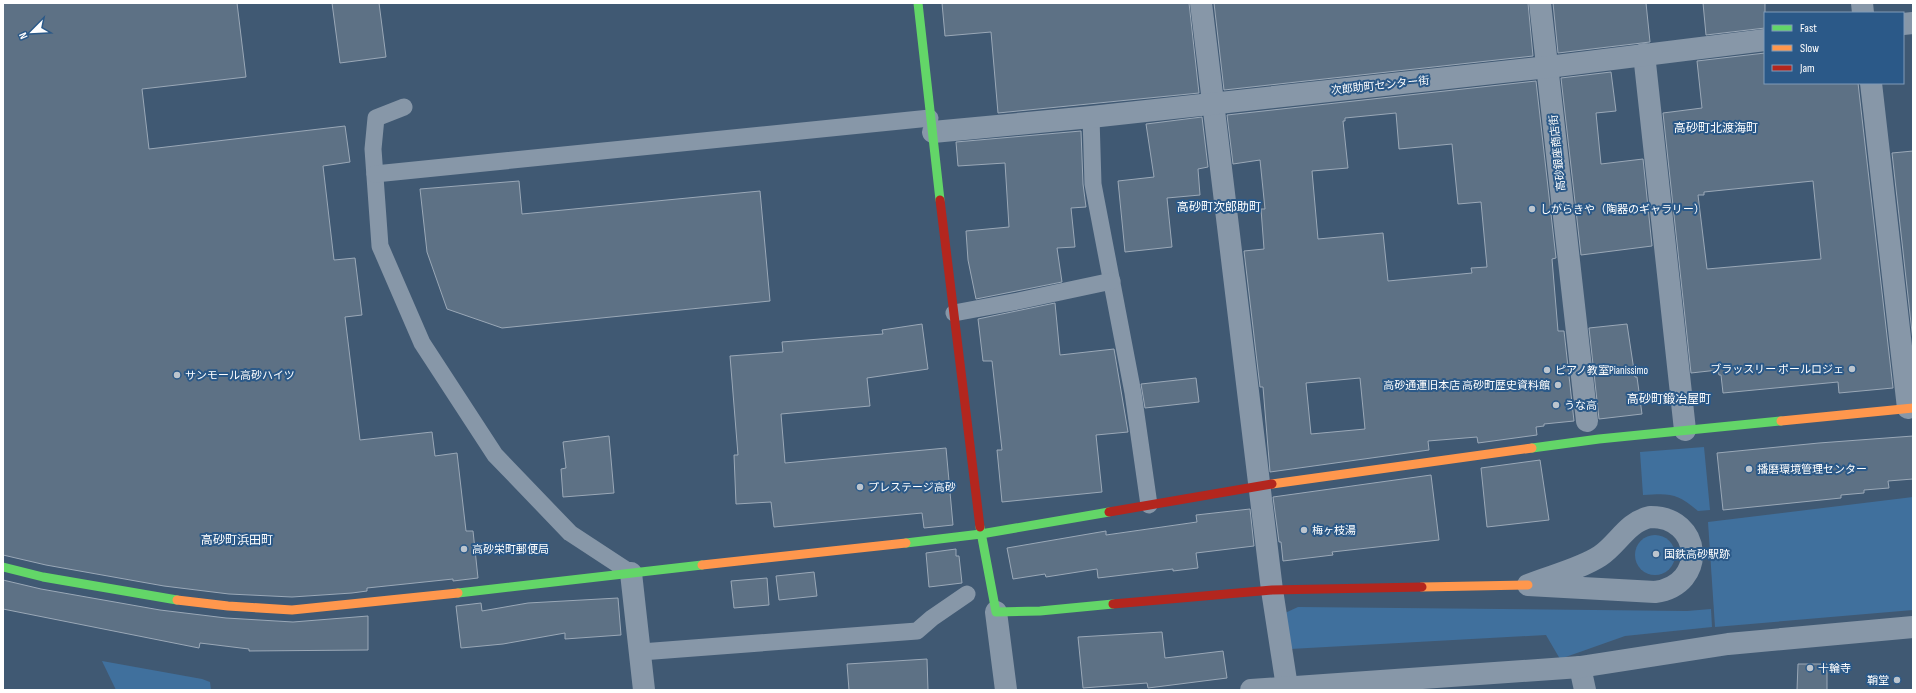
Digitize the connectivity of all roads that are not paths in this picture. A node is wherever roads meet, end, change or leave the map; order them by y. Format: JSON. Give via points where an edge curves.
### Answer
{"nodes":[{"id":1,"x":918,"y":3,"type":"edge"},
{"id":2,"x":1200,"y":3,"type":"edge"},
{"id":3,"x":1540,"y":3,"type":"edge"},
{"id":4,"x":1764,"y":40,"type":"edge"},
{"id":5,"x":1644,"y":54,"type":"junction"},
{"id":6,"x":1548,"y":67,"type":"junction"},
{"id":7,"x":1871,"y":84,"type":"edge"},
{"id":8,"x":1212,"y":104,"type":"junction"},
{"id":9,"x":404,"y":107,"type":"dead end"},
{"id":10,"x":1091,"y":117,"type":"junction"},
{"id":11,"x":931,"y":125,"type":"junction"},
{"id":12,"x":375,"y":174,"type":"junction"},
{"id":13,"x":1112,"y":281,"type":"junction"},
{"id":14,"x":954,"y":313,"type":"junction"},
{"id":15,"x":1910,"y":408,"type":"edge"},
{"id":16,"x":1587,"y":421,"type":"dead end"},
{"id":17,"x":1685,"y":430,"type":"junction"},
{"id":18,"x":1261,"y":486,"type":"junction"},
{"id":19,"x":1149,"y":505,"type":"junction"},
{"id":20,"x":981,"y":534,"type":"junction"},
{"id":21,"x":3,"y":567,"type":"edge"},
{"id":22,"x":631,"y":573,"type":"junction"},
{"id":23,"x":1528,"y":584,"type":"junction"},
{"id":24,"x":1272,"y":590,"type":"junction"},
{"id":25,"x":967,"y":594,"type":"dead end"},
{"id":26,"x":996,"y":612,"type":"junction"},
{"id":27,"x":1913,"y":627,"type":"edge"},
{"id":28,"x":640,"y":652,"type":"junction"},
{"id":29,"x":1580,"y":667,"type":"junction"},
{"id":30,"x":1287,"y":688,"type":"junction"},
{"id":31,"x":644,"y":690,"type":"edge"},
{"id":32,"x":1006,"y":690,"type":"edge"},
{"id":33,"x":1251,"y":690,"type":"edge"},
{"id":34,"x":1585,"y":690,"type":"edge"}],
"edges":[{"from":1,"to":11,"type":"street"},
{"from":2,"to":8,"type":"street"},
{"from":3,"to":6,"type":"street","name":"高砂銀座商店街"},
{"from":4,"to":5,"type":"street","name":"次郎助町センター街"},
{"from":5,"to":6,"type":"street","name":"次郎助町センター街"},
{"from":5,"to":17,"type":"street"},
{"from":6,"to":8,"type":"street","name":"次郎助町センター街"},
{"from":6,"to":16,"type":"street","name":"高砂銀座商店街"},
{"from":7,"to":15,"type":"street"},
{"from":8,"to":10,"type":"street","name":"次郎助町センター街"},
{"from":8,"to":18,"type":"street"},
{"from":9,"to":12,"type":"lane","via":[[376,118],[373,149]]},
{"from":10,"to":11,"type":"street","name":"次郎助町センター街"},
{"from":10,"to":13,"type":"lane","via":[[1093,184]]},
{"from":11,"to":12,"type":"lane"},
{"from":11,"to":14,"type":"street"},
{"from":12,"to":22,"type":"lane","via":[[380,246],[422,343],[495,455],[570,534]]},
{"from":13,"to":14,"type":"lane"},
{"from":13,"to":19,"type":"lane","via":[[1133,394]]},
{"from":14,"to":20,"type":"street"},
{"from":15,"to":17,"type":"street"},
{"from":17,"to":18,"type":"street","via":[[1599,439]]},
{"from":18,"to":19,"type":"street"},
{"from":18,"to":24,"type":"street"},
{"from":19,"to":20,"type":"street"},
{"from":20,"to":22,"type":"street"},
{"from":20,"to":26,"type":"street"},
{"from":21,"to":22,"type":"street","via":[[43,577],[162,598],[292,610]]},
{"from":22,"to":28,"type":"street"},
{"from":23,"to":23,"type":"street","via":[[1599,556],[1631,526],[1643,519],[1659,517],[1675,523],[1683,529],[1692,545],[1691,565],[1687,574],[1673,587],[1664,591]]},
{"from":23,"to":24,"type":"street"},
{"from":24,"to":26,"type":"street","via":[[1040,611]]},
{"from":24,"to":30,"type":"street"},
{"from":25,"to":28,"type":"lane","via":[[917,631]]},
{"from":26,"to":32,"type":"street"},
{"from":27,"to":29,"type":"street","via":[[1728,644]]},
{"from":28,"to":31,"type":"street"},
{"from":29,"to":30,"type":"street"},
{"from":29,"to":34,"type":"street"},
{"from":30,"to":33,"type":"street"}]}
